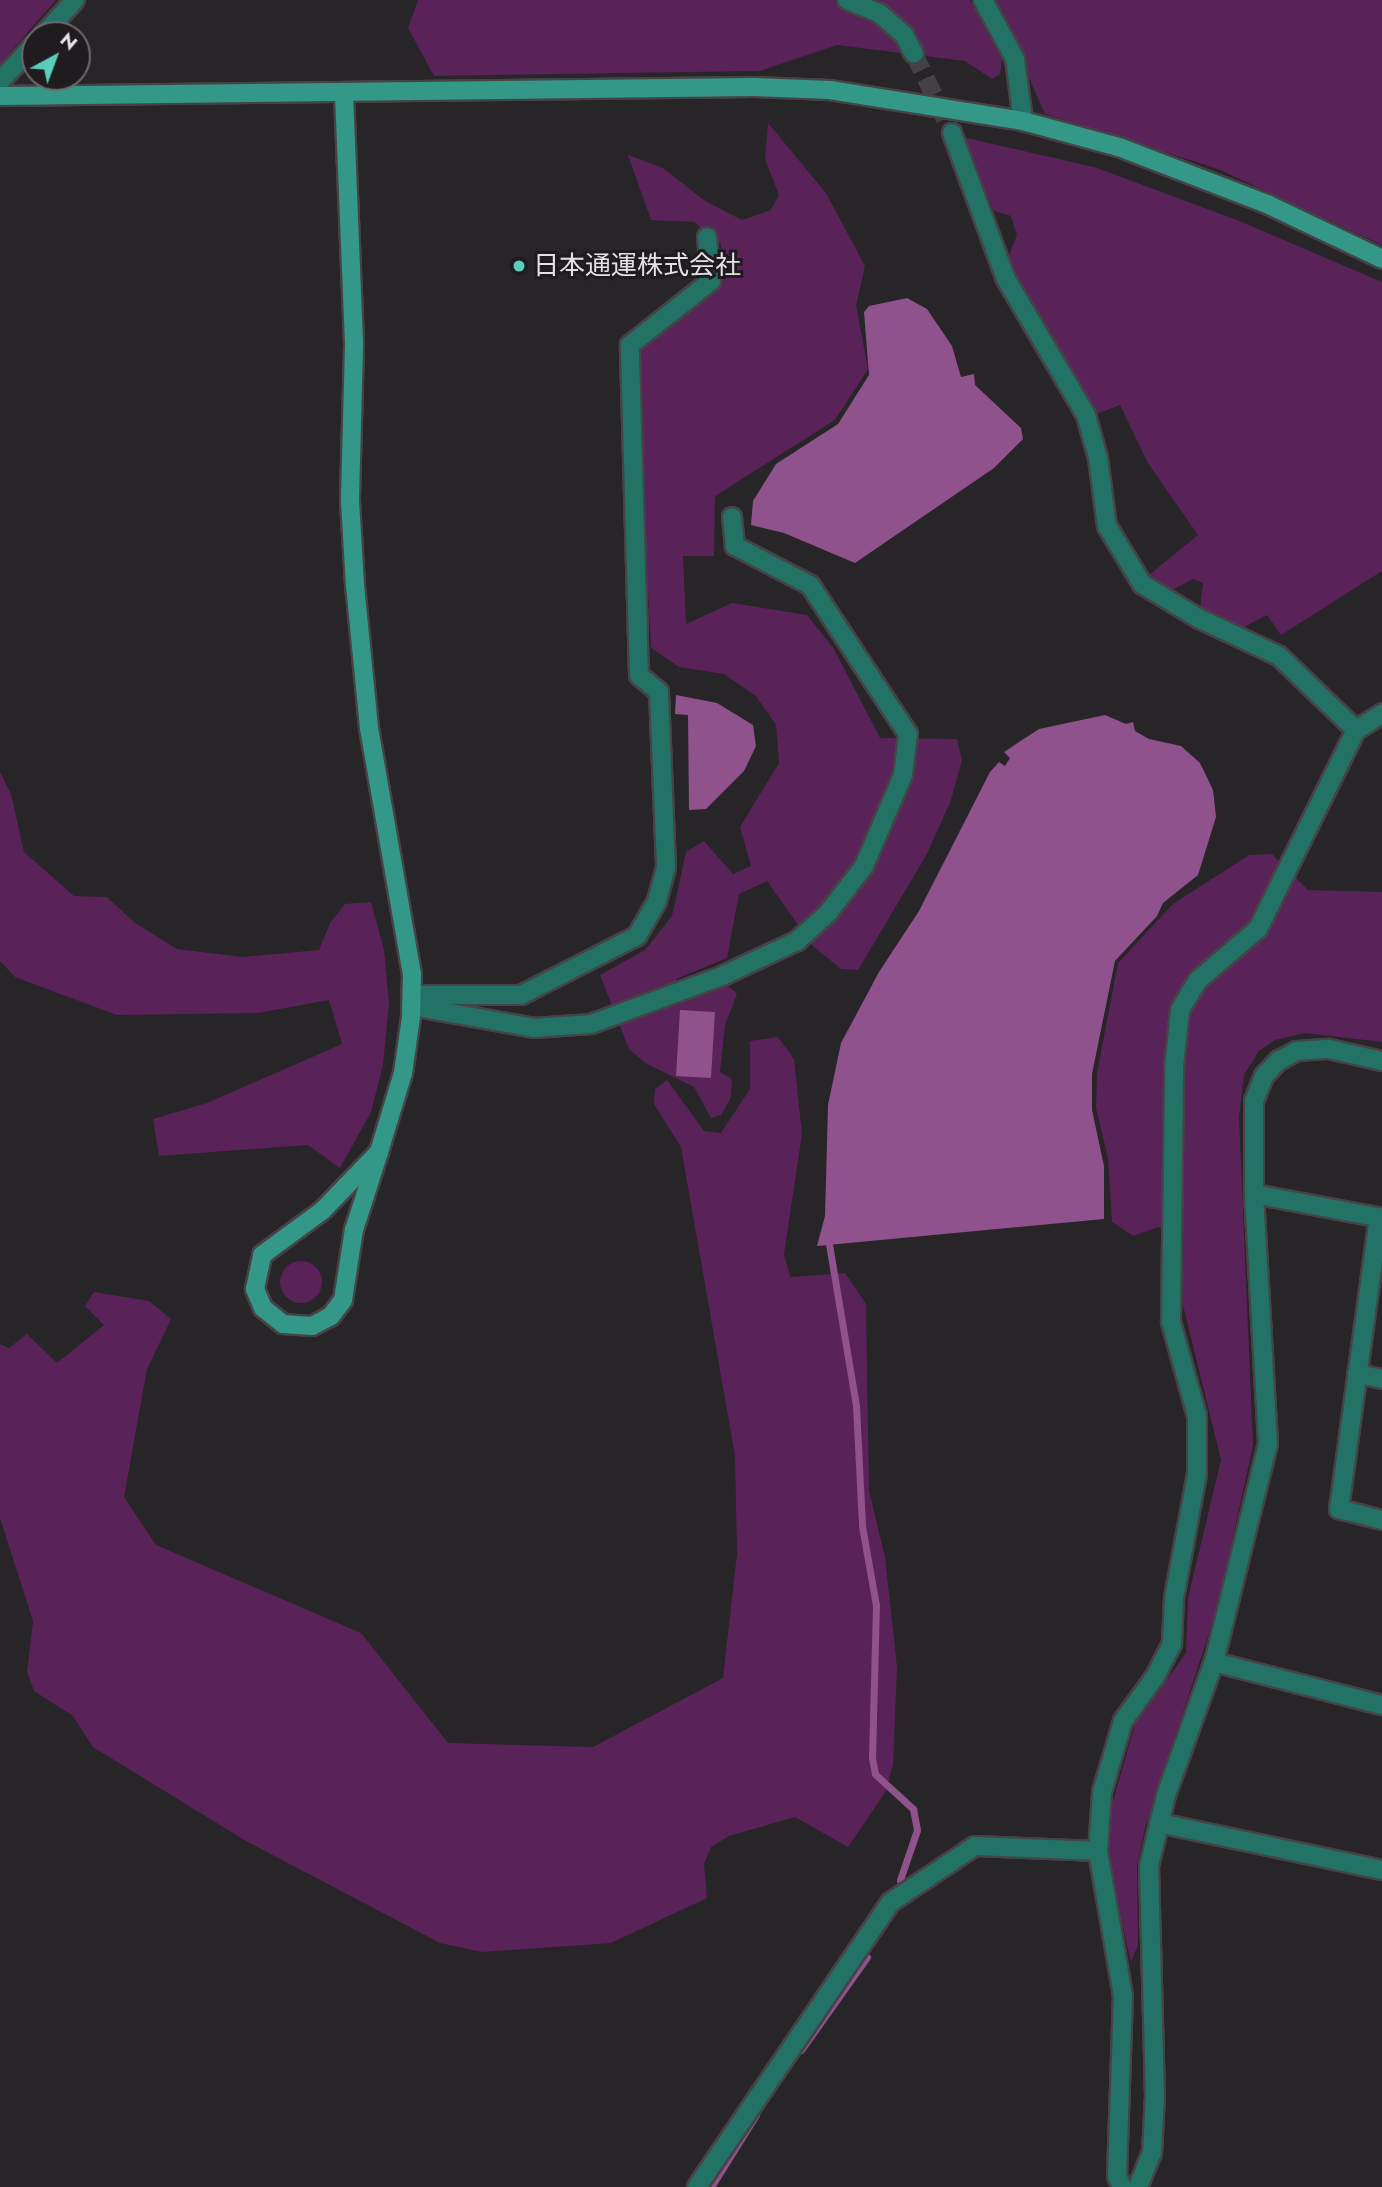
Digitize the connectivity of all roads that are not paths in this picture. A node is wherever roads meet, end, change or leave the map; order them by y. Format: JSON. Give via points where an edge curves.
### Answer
{"nodes":[{"id":1,"x":75,"y":0,"type":"edge"},
{"id":2,"x":847,"y":0,"type":"edge"},
{"id":3,"x":983,"y":0,"type":"edge"},
{"id":4,"x":56,"y":21,"type":"edge"},
{"id":5,"x":914,"y":54,"type":"tunnel mouth"},
{"id":6,"x":21,"y":59,"type":"edge"},
{"id":7,"x":0,"y":81,"type":"edge"},
{"id":8,"x":344,"y":94,"type":"junction"},
{"id":9,"x":0,"y":96,"type":"edge"},
{"id":10,"x":1023,"y":121,"type":"junction"},
{"id":11,"x":952,"y":133,"type":"tunnel mouth"},
{"id":12,"x":707,"y":237,"type":"dead end"},
{"id":13,"x":1382,"y":259,"type":"edge"},
{"id":14,"x":732,"y":517,"type":"dead end"},
{"id":15,"x":1382,"y":714,"type":"edge"},
{"id":16,"x":1356,"y":730,"type":"junction"},
{"id":17,"x":411,"y":1000,"type":"junction"},
{"id":18,"x":1382,"y":1061,"type":"edge"},
{"id":19,"x":379,"y":1152,"type":"junction"},
{"id":20,"x":1254,"y":1194,"type":"junction"},
{"id":21,"x":1380,"y":1218,"type":"edge"},
{"id":22,"x":1357,"y":1374,"type":"junction"},
{"id":23,"x":1382,"y":1379,"type":"edge"},
{"id":24,"x":1382,"y":1520,"type":"edge"},
{"id":25,"x":1214,"y":1662,"type":"junction"},
{"id":26,"x":1382,"y":1705,"type":"edge"},
{"id":27,"x":1159,"y":1824,"type":"junction"},
{"id":28,"x":1098,"y":1850,"type":"junction"},
{"id":29,"x":1382,"y":1870,"type":"edge"},
{"id":30,"x":697,"y":2187,"type":"edge"},
{"id":31,"x":1122,"y":2187,"type":"edge"},
{"id":32,"x":1138,"y":2187,"type":"edge"}],
"edges":[{"from":1,"to":4,"type":"street"},
{"from":2,"to":5,"type":"street","via":[[879,13],[904,35]]},
{"from":3,"to":10,"type":"street","via":[[1015,59]]},
{"from":6,"to":7,"type":"street"},
{"from":8,"to":9,"type":"street"},
{"from":8,"to":10,"type":"street","via":[[754,87],[830,90]]},
{"from":8,"to":17,"type":"street","via":[[354,346],[350,502],[355,585],[369,728]]},
{"from":10,"to":13,"type":"street","via":[[1119,146],[1194,174]]},
{"from":11,"to":16,"type":"street","via":[[1006,279],[1086,415],[1098,458],[1107,526],[1142,584],[1198,618],[1279,656]]},
{"from":12,"to":17,"type":"street","via":[[711,281],[630,345],[639,675],[659,692],[666,867],[657,901],[638,936],[521,995]]},
{"from":14,"to":17,"type":"street","via":[[735,546],[810,586],[908,734],[910,748],[903,775],[864,866],[828,913],[797,941],[722,976],[591,1024],[534,1028]]},
{"from":15,"to":16,"type":"street"},
{"from":16,"to":28,"type":"street","via":[[1258,929],[1199,980],[1180,1010],[1174,1068],[1171,1322],[1197,1416],[1197,1474],[1174,1598],[1172,1643],[1156,1677],[1123,1721],[1102,1792]]},
{"from":17,"to":19,"type":"street","via":[[403,1073]]},
{"from":18,"to":20,"type":"street","via":[[1329,1049],[1297,1051],[1278,1061],[1264,1076],[1254,1101]]},
{"from":19,"to":19,"type":"street","via":[[354,1229],[343,1300],[331,1316],[312,1326],[283,1324],[263,1308],[255,1289],[262,1255],[323,1210]]},
{"from":20,"to":21,"type":"street"},
{"from":20,"to":25,"type":"street","via":[[1268,1444]]},
{"from":21,"to":22,"type":"street"},
{"from":22,"to":23,"type":"street"},
{"from":22,"to":24,"type":"street","via":[[1339,1509]]},
{"from":25,"to":26,"type":"street"},
{"from":25,"to":27,"type":"street"},
{"from":27,"to":29,"type":"street"},
{"from":27,"to":32,"type":"street","via":[[1149,1866],[1152,2153]]},
{"from":28,"to":30,"type":"street","via":[[975,1846],[891,1902]]},
{"from":28,"to":31,"type":"street","via":[[1123,1996],[1117,2176]]}]}
